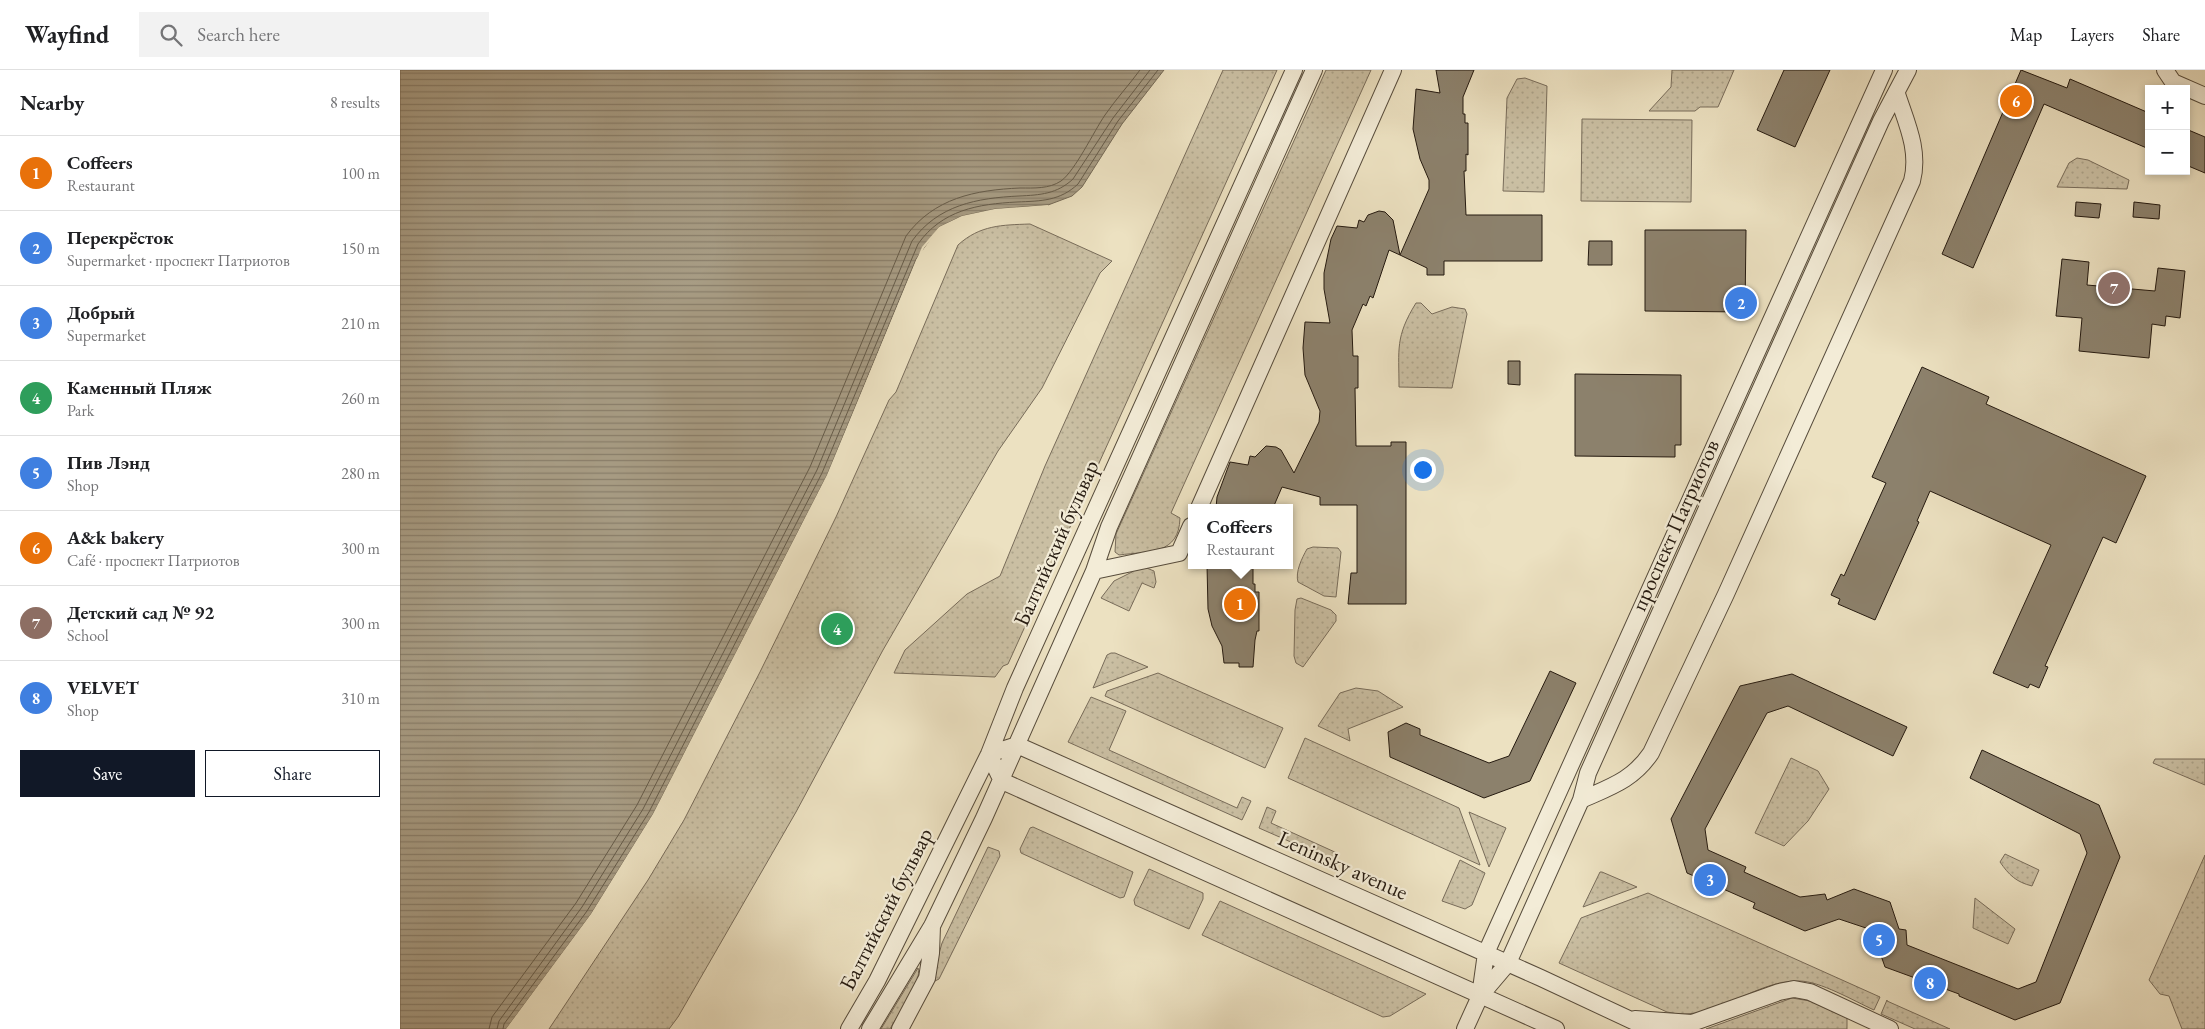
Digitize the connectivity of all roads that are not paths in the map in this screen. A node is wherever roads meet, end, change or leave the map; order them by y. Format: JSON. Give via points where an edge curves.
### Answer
{"nodes":[{"id":1,"x":1294,"y":70,"type":"edge"},
{"id":2,"x":1314,"y":70,"type":"edge"},
{"id":3,"x":1392,"y":70,"type":"edge"},
{"id":4,"x":1884,"y":70,"type":"edge"},
{"id":5,"x":1908,"y":70,"type":"edge"},
{"id":6,"x":2165,"y":70,"type":"edge"},
{"id":7,"x":1897,"y":94,"type":"junction"},
{"id":8,"x":2205,"y":96,"type":"edge"},
{"id":9,"x":1201,"y":504,"type":"edge"},
{"id":10,"x":1188,"y":533,"type":"edge"},
{"id":11,"x":1094,"y":571,"type":"junction"},
{"id":12,"x":1018,"y":745,"type":"junction"},
{"id":13,"x":989,"y":754,"type":"junction"},
{"id":14,"x":1002,"y":781,"type":"junction"},
{"id":15,"x":1581,"y":800,"type":"junction"},
{"id":16,"x":932,"y":926,"type":"junction"},
{"id":17,"x":1486,"y":953,"type":"junction"},
{"id":18,"x":1508,"y":963,"type":"junction"},
{"id":19,"x":1480,"y":996,"type":"junction"},
{"id":20,"x":1628,"y":1018,"type":"junction"},
{"id":21,"x":849,"y":1029,"type":"edge"},
{"id":22,"x":870,"y":1029,"type":"edge"},
{"id":23,"x":900,"y":1029,"type":"edge"},
{"id":24,"x":1464,"y":1029,"type":"edge"},
{"id":25,"x":1556,"y":1029,"type":"edge"},
{"id":26,"x":1650,"y":1029,"type":"edge"},
{"id":27,"x":1890,"y":1029,"type":"edge"}],
"edges":[{"from":1,"to":13,"type":"street","name":"Балтийский бульвар","via":[[1015,688]]},
{"from":2,"to":11,"type":"street","name":"Балтийский бульвар","via":[[1109,527]]},
{"from":3,"to":9,"type":"street"},
{"from":4,"to":17,"type":"street","name":"проспект Патриотов"},
{"from":5,"to":7,"type":"street","name":"проспект Патриотов"},
{"from":6,"to":8,"type":"street","via":[[2174,82]]},
{"from":7,"to":15,"type":"street","name":"проспект Патриотов","via":[[1877,130],[1588,773]]},
{"from":7,"to":15,"type":"street","via":[[1916,153],[1912,180],[1651,753],[1641,768],[1626,779]]},
{"from":10,"to":11,"type":"street","via":[[1179,553]]},
{"from":11,"to":12,"type":"street","name":"Балтийский бульвар"},
{"from":12,"to":13,"type":"street"},
{"from":12,"to":14,"type":"street","name":"Балтийский бульвар"},
{"from":12,"to":17,"type":"street","name":"Leninsky avenue"},
{"from":13,"to":14,"type":"street"},
{"from":13,"to":21,"type":"street","name":"Балтийский бульвар","via":[[877,981]]},
{"from":14,"to":16,"type":"street","name":"Балтийский бульвар"},
{"from":14,"to":19,"type":"street"},
{"from":15,"to":18,"type":"street","name":"проспект Патриотов"},
{"from":16,"to":22,"type":"street","name":"Балтийский бульвар"},
{"from":16,"to":23,"type":"street","via":[[927,978]]},
{"from":17,"to":18,"type":"street","name":"Leninsky avenue"},
{"from":17,"to":19,"type":"street","name":"проспект Патриотов"},
{"from":18,"to":19,"type":"street","name":"проспект Патриотов"},
{"from":18,"to":20,"type":"street","name":"Leninsky avenue"},
{"from":19,"to":24,"type":"street","name":"проспект Патриотов"},
{"from":19,"to":25,"type":"street"},
{"from":20,"to":26,"type":"street","name":"Leninsky avenue"},
{"from":20,"to":27,"type":"street","via":[[1692,1023],[1794,989],[1810,992]]}]}
